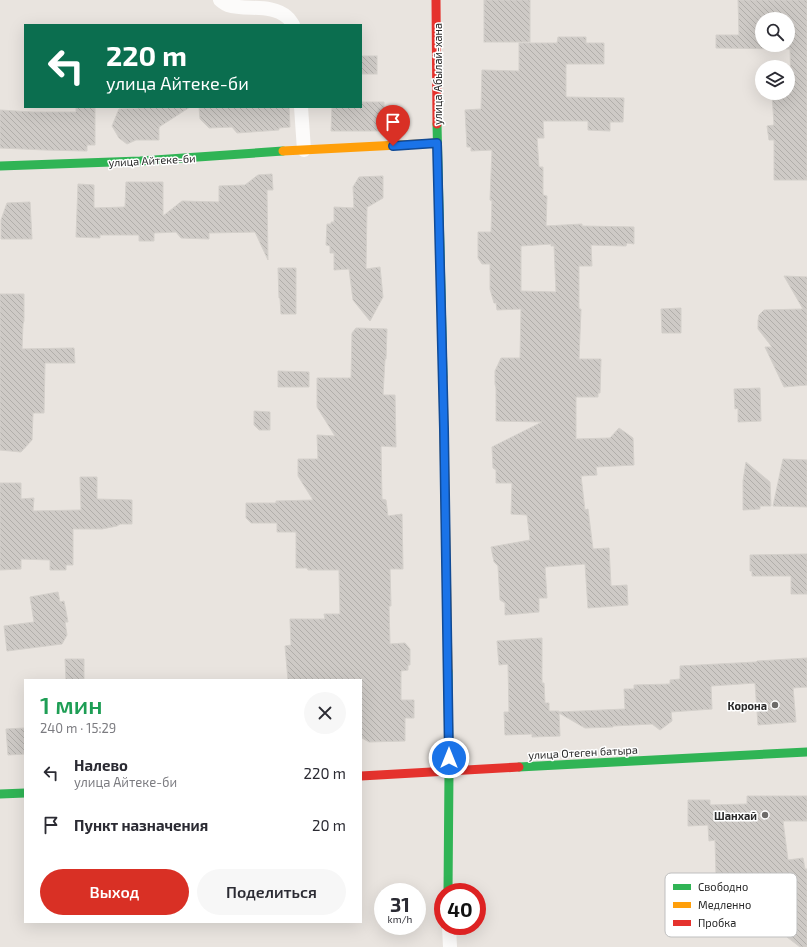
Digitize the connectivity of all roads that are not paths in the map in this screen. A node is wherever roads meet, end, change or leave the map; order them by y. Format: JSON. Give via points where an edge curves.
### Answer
{"nodes":[{"id":1,"x":220,"y":0,"type":"edge"},
{"id":2,"x":436,"y":0,"type":"edge"},
{"id":3,"x":291,"y":24,"type":"edge"},
{"id":4,"x":301,"y":108,"type":"edge"},
{"id":5,"x":437,"y":143,"type":"junction"},
{"id":6,"x":304,"y":150,"type":"junction"},
{"id":7,"x":0,"y":166,"type":"edge"},
{"id":8,"x":807,"y":752,"type":"edge"},
{"id":9,"x":449,"y":772,"type":"junction"},
{"id":10,"x":362,"y":776,"type":"edge"},
{"id":11,"x":24,"y":793,"type":"edge"},
{"id":12,"x":0,"y":794,"type":"edge"},
{"id":13,"x":448,"y":883,"type":"edge"},
{"id":14,"x":449,"y":935,"type":"edge"},
{"id":15,"x":450,"y":947,"type":"edge"}],
"edges":[{"from":1,"to":3,"type":"street","via":[[226,5],[276,11],[288,18]]},
{"from":2,"to":5,"type":"street","name":"улица Абылай-хана"},
{"from":4,"to":6,"type":"street"},
{"from":5,"to":6,"type":"street","name":"улица Айтеке-би"},
{"from":5,"to":9,"type":"street","name":"улица Абылай-хана"},
{"from":6,"to":7,"type":"street","name":"улица Айтеке-би","via":[[140,161]]},
{"from":8,"to":9,"type":"street","name":"улица Отеген батыра"},
{"from":9,"to":10,"type":"street","name":"улица Отеген батыра"},
{"from":9,"to":13,"type":"street","name":"улица Абылай-хана"},
{"from":11,"to":12,"type":"street"},
{"from":14,"to":15,"type":"street"}]}
